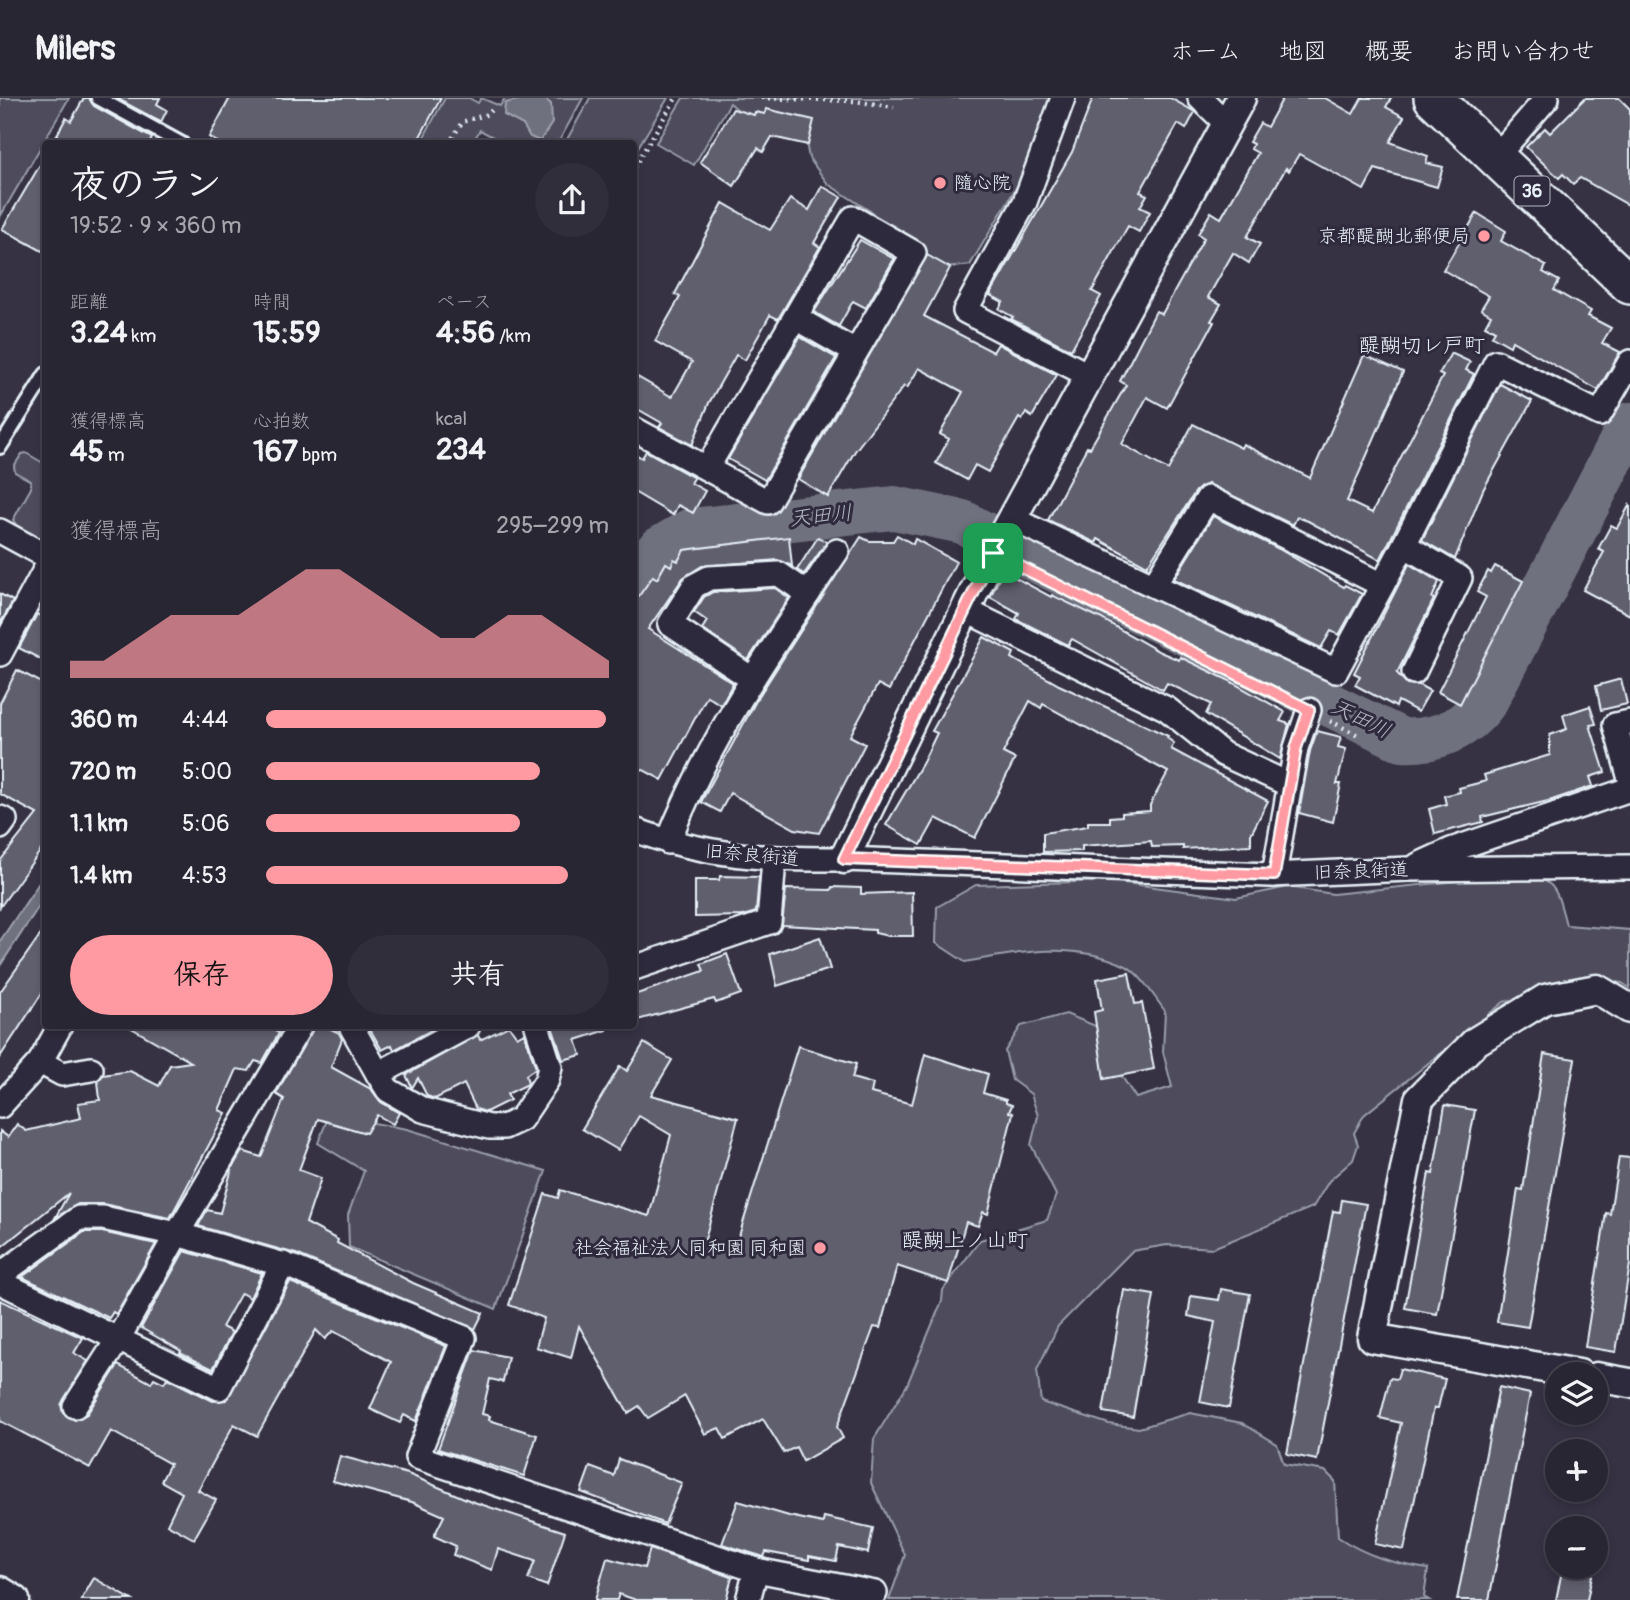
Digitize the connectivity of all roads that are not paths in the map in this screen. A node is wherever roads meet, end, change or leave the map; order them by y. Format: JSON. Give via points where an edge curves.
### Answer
{"nodes":[{"id":1,"x":98,"y":98,"type":"edge"},
{"id":2,"x":1063,"y":98,"type":"edge"},
{"id":3,"x":1200,"y":98,"type":"edge"},
{"id":4,"x":1241,"y":98,"type":"edge"},
{"id":5,"x":1433,"y":98,"type":"edge"},
{"id":6,"x":1547,"y":98,"type":"edge"},
{"id":7,"x":1227,"y":124,"type":"junction"},
{"id":8,"x":174,"y":140,"type":"edge"},
{"id":9,"x":1496,"y":157,"type":"junction"},
{"id":10,"x":1630,"y":285,"type":"edge"},
{"id":11,"x":796,"y":318,"type":"junction"},
{"id":12,"x":855,"y":352,"type":"junction"},
{"id":13,"x":1630,"y":362,"type":"edge"},
{"id":14,"x":1090,"y":376,"type":"junction"},
{"id":15,"x":42,"y":380,"type":"edge"},
{"id":16,"x":637,"y":431,"type":"edge"},
{"id":17,"x":0,"y":447,"type":"edge"},
{"id":18,"x":706,"y":468,"type":"junction"},
{"id":19,"x":1012,"y":519,"type":"junction"},
{"id":20,"x":0,"y":531,"type":"edge"},
{"id":21,"x":1404,"y":545,"type":"junction"},
{"id":22,"x":837,"y":551,"type":"dead end"},
{"id":23,"x":42,"y":554,"type":"edge"},
{"id":24,"x":42,"y":575,"type":"edge"},
{"id":25,"x":1154,"y":585,"type":"junction"},
{"id":26,"x":1382,"y":585,"type":"junction"},
{"id":27,"x":808,"y":594,"type":"junction"},
{"id":28,"x":965,"y":610,"type":"junction"},
{"id":29,"x":0,"y":654,"type":"edge"},
{"id":30,"x":1414,"y":672,"type":"dead end"},
{"id":31,"x":752,"y":679,"type":"junction"},
{"id":32,"x":1309,"y":710,"type":"road end"},
{"id":33,"x":1630,"y":722,"type":"edge"},
{"id":34,"x":1630,"y":779,"type":"edge"},
{"id":35,"x":1290,"y":785,"type":"junction"},
{"id":36,"x":1630,"y":789,"type":"edge"},
{"id":37,"x":0,"y":818,"type":"edge"},
{"id":38,"x":0,"y":827,"type":"edge"},
{"id":39,"x":637,"y":831,"type":"edge"},
{"id":40,"x":668,"y":842,"type":"junction"},
{"id":41,"x":844,"y":859,"type":"junction"},
{"id":42,"x":774,"y":860,"type":"junction"},
{"id":43,"x":1630,"y":867,"type":"edge"},
{"id":44,"x":1409,"y":869,"type":"junction"},
{"id":45,"x":1274,"y":875,"type":"junction"},
{"id":46,"x":637,"y":967,"type":"edge"},
{"id":47,"x":1630,"y":1009,"type":"edge"},
{"id":48,"x":58,"y":1029,"type":"edge"},
{"id":49,"x":295,"y":1029,"type":"edge"},
{"id":50,"x":353,"y":1029,"type":"edge"},
{"id":51,"x":462,"y":1029,"type":"edge"},
{"id":52,"x":538,"y":1029,"type":"edge"},
{"id":53,"x":40,"y":1062,"type":"junction"},
{"id":54,"x":91,"y":1069,"type":"dead end"},
{"id":55,"x":378,"y":1074,"type":"junction"},
{"id":56,"x":0,"y":1106,"type":"edge"},
{"id":57,"x":177,"y":1234,"type":"junction"},
{"id":58,"x":283,"y":1264,"type":"junction"},
{"id":59,"x":0,"y":1275,"type":"edge"},
{"id":60,"x":0,"y":1282,"type":"edge"},
{"id":61,"x":117,"y":1341,"type":"junction"},
{"id":62,"x":1545,"y":1368,"type":"edge"},
{"id":63,"x":1608,"y":1379,"type":"edge"},
{"id":64,"x":1630,"y":1383,"type":"edge"},
{"id":65,"x":75,"y":1406,"type":"dead end"},
{"id":66,"x":756,"y":1570,"type":"junction"},
{"id":67,"x":0,"y":1591,"type":"edge"},
{"id":68,"x":875,"y":1592,"type":"dead end"},
{"id":69,"x":15,"y":1600,"type":"edge"},
{"id":70,"x":748,"y":1600,"type":"edge"}],
"edges":[{"from":1,"to":8,"type":"lane"},
{"from":2,"to":14,"type":"street","via":[[1026,202],[965,311]]},
{"from":3,"to":7,"type":"street"},
{"from":4,"to":7,"type":"street"},
{"from":5,"to":9,"type":"main road","number":"36"},
{"from":6,"to":9,"type":"street"},
{"from":7,"to":14,"type":"street"},
{"from":9,"to":10,"type":"main road","number":"36"},
{"from":11,"to":12,"type":"street"},
{"from":11,"to":12,"type":"street","via":[[853,218],[914,253]]},
{"from":11,"to":18,"type":"street"},
{"from":12,"to":18,"type":"street","via":[[768,502]]},
{"from":13,"to":21,"type":"street","via":[[1600,414],[1496,362]]},
{"from":14,"to":19,"type":"street"},
{"from":15,"to":17,"type":"lane"},
{"from":16,"to":18,"type":"street"},
{"from":19,"to":25,"type":"street"},
{"from":19,"to":28,"type":"street"},
{"from":20,"to":23,"type":"street"},
{"from":21,"to":26,"type":"street"},
{"from":21,"to":30,"type":"street","via":[[1461,578]]},
{"from":22,"to":27,"type":"street"},
{"from":24,"to":29,"type":"street"},
{"from":25,"to":26,"type":"street","via":[[1208,498]]},
{"from":25,"to":26,"type":"street","via":[[1336,671]]},
{"from":27,"to":31,"type":"street"},
{"from":27,"to":31,"type":"street","via":[[779,574],[709,578],[694,586],[670,624]]},
{"from":28,"to":35,"type":"street","via":[[1167,709],[1223,754]]},
{"from":28,"to":41,"type":"street"},
{"from":31,"to":40,"type":"street","via":[[732,708]]},
{"from":32,"to":35,"type":"street"},
{"from":33,"to":34,"type":"street","via":[[1615,726]]},
{"from":35,"to":45,"type":"street"},
{"from":36,"to":44,"type":"street","via":[[1451,850]]},
{"from":37,"to":38,"type":"street","via":[[5,820]]},
{"from":39,"to":40,"type":"street","name":"旧奈良街道"},
{"from":40,"to":42,"type":"street","name":"旧奈良街道"},
{"from":41,"to":42,"type":"street","name":"旧奈良街道"},
{"from":41,"to":45,"type":"street","name":"旧奈良街道"},
{"from":42,"to":46,"type":"street","via":[[769,922]]},
{"from":43,"to":44,"type":"street","name":"旧奈良街道"},
{"from":44,"to":45,"type":"street","name":"旧奈良街道"},
{"from":47,"to":62,"type":"street","via":[[1597,989],[1545,999],[1475,1042],[1419,1099],[1372,1338]]},
{"from":48,"to":53,"type":"street"},
{"from":49,"to":57,"type":"street"},
{"from":50,"to":55,"type":"street"},
{"from":51,"to":55,"type":"street"},
{"from":52,"to":55,"type":"street","via":[[550,1067],[547,1080],[521,1119],[505,1126],[489,1127],[423,1110],[388,1090]]},
{"from":53,"to":54,"type":"street","via":[[62,1074]]},
{"from":53,"to":56,"type":"street"},
{"from":57,"to":58,"type":"street"},
{"from":57,"to":59,"type":"street","via":[[87,1216]]},
{"from":57,"to":61,"type":"street"},
{"from":58,"to":61,"type":"street","via":[[219,1388]]},
{"from":58,"to":66,"type":"street","via":[[464,1339],[417,1457]]},
{"from":60,"to":61,"type":"street"},
{"from":61,"to":65,"type":"street"},
{"from":63,"to":64,"type":"street"},
{"from":66,"to":68,"type":"street"},
{"from":66,"to":70,"type":"street"},
{"from":67,"to":69,"type":"street"}]}
